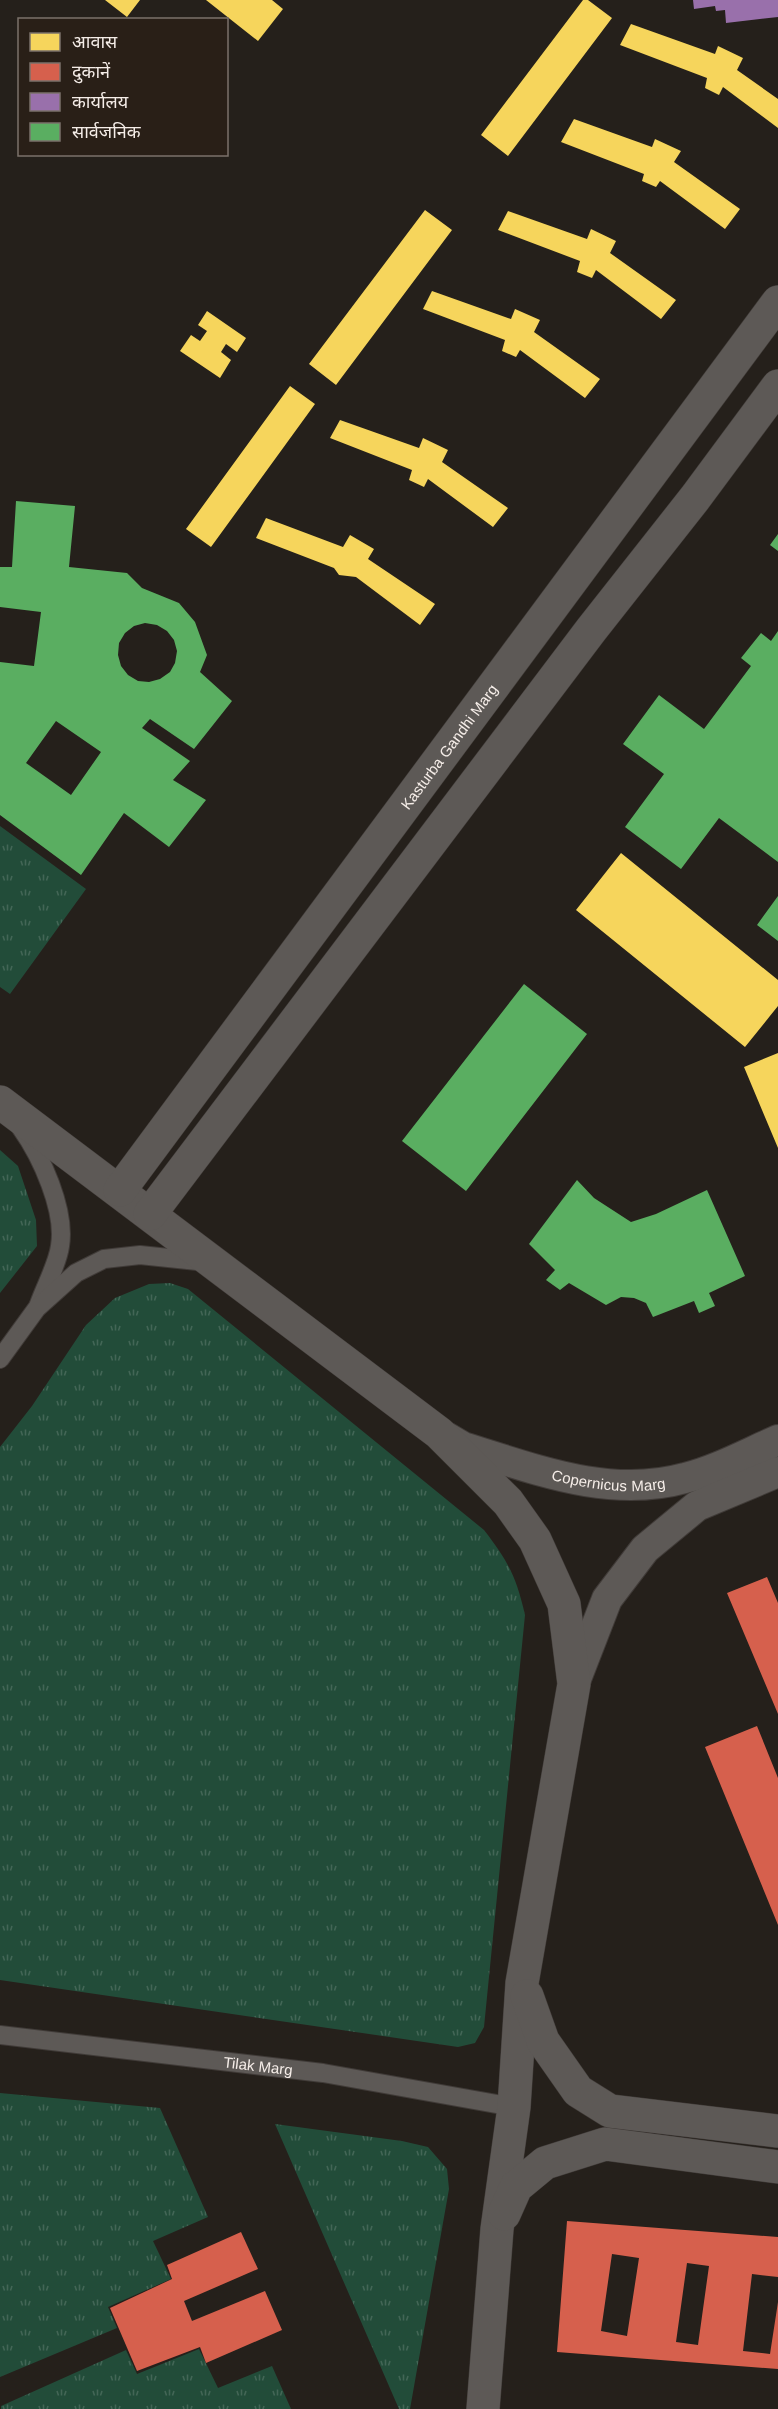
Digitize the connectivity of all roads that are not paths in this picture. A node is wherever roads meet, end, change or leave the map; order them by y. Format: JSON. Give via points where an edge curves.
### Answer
{"nodes":[{"id":1,"x":778,"y":302,"type":"edge"},
{"id":2,"x":778,"y":386,"type":"edge"},
{"id":3,"x":2,"y":1104,"type":"edge"},
{"id":4,"x":120,"y":1190,"type":"junction"},
{"id":5,"x":150,"y":1214,"type":"junction"},
{"id":6,"x":214,"y":1262,"type":"junction"},
{"id":7,"x":38,"y":1308,"type":"junction"},
{"id":8,"x":0,"y":1359,"type":"edge"},
{"id":9,"x":440,"y":1433,"type":"junction"},
{"id":10,"x":778,"y":1440,"type":"edge"},
{"id":11,"x":778,"y":1472,"type":"edge"},
{"id":12,"x":685,"y":1478,"type":"junction"},
{"id":13,"x":697,"y":1506,"type":"junction"},
{"id":14,"x":574,"y":1684,"type":"junction"},
{"id":15,"x":522,"y":1983,"type":"junction"},
{"id":16,"x":0,"y":2035,"type":"edge"},
{"id":17,"x":514,"y":2107,"type":"junction"},
{"id":18,"x":778,"y":2131,"type":"edge"},
{"id":19,"x":778,"y":2167,"type":"edge"},
{"id":20,"x":497,"y":2229,"type":"junction"},
{"id":21,"x":483,"y":2409,"type":"edge"}],
"edges":[{"from":1,"to":4,"type":"main road","name":"Kasturba Gandhi Marg"},
{"from":2,"to":5,"type":"main road"},
{"from":3,"to":4,"type":"main road"},
{"from":3,"to":7,"type":"street","via":[[28,1139],[59,1210],[60,1246]]},
{"from":4,"to":5,"type":"main road"},
{"from":5,"to":6,"type":"main road"},
{"from":6,"to":7,"type":"street","via":[[140,1255],[104,1259],[76,1273]]},
{"from":6,"to":9,"type":"main road"},
{"from":7,"to":8,"type":"street"},
{"from":9,"to":12,"type":"street","name":"Copernicus Marg","via":[[463,1447],[574,1480],[638,1486]]},
{"from":9,"to":14,"type":"main road","via":[[508,1502],[535,1540],[564,1604]]},
{"from":10,"to":12,"type":"street","name":"Copernicus Marg"},
{"from":11,"to":13,"type":"street"},
{"from":12,"to":13,"type":"street"},
{"from":13,"to":14,"type":"street","via":[[645,1549],[607,1599]]},
{"from":14,"to":15,"type":"main road"},
{"from":15,"to":17,"type":"main road"},
{"from":15,"to":18,"type":"main road","via":[[543,2041],[578,2091],[610,2111]]},
{"from":16,"to":17,"type":"street","name":"Tilak Marg","via":[[323,2073]]},
{"from":17,"to":20,"type":"main road"},
{"from":19,"to":20,"type":"main road","via":[[605,2144],[545,2163],[516,2187]]},
{"from":20,"to":21,"type":"main road"}]}
